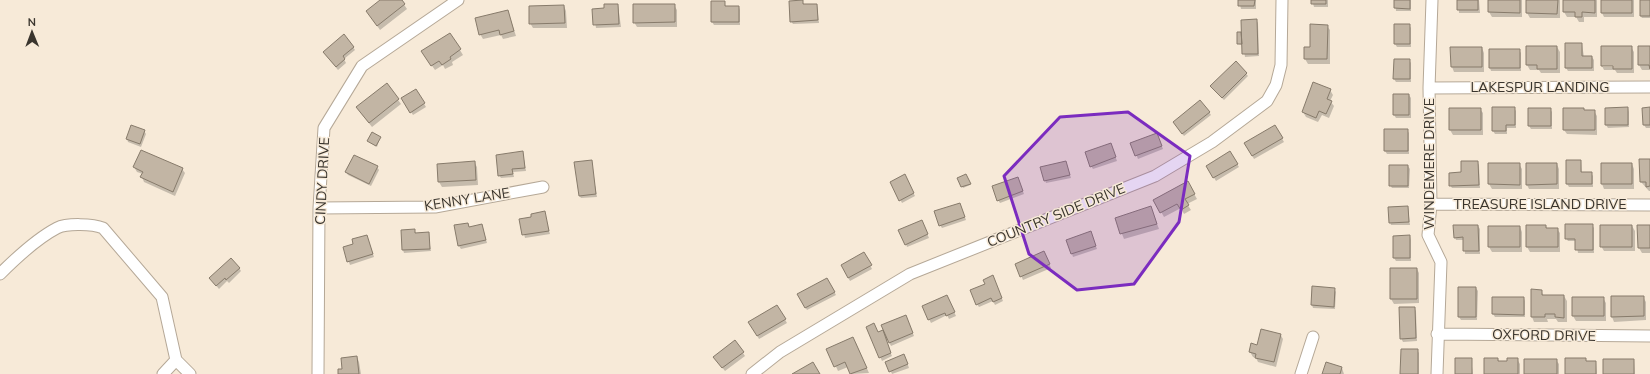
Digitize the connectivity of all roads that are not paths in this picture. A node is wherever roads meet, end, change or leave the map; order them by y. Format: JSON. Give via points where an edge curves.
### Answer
{"nodes":[{"id":1,"x":458,"y":0,"type":"edge"},
{"id":2,"x":1282,"y":0,"type":"edge"},
{"id":3,"x":1432,"y":0,"type":"edge"},
{"id":4,"x":1650,"y":87,"type":"edge"},
{"id":5,"x":1429,"y":88,"type":"junction"},
{"id":6,"x":543,"y":187,"type":"dead end"},
{"id":7,"x":1431,"y":204,"type":"junction"},
{"id":8,"x":1650,"y":204,"type":"edge"},
{"id":9,"x":320,"y":208,"type":"junction"},
{"id":10,"x":0,"y":274,"type":"edge"},
{"id":11,"x":1437,"y":334,"type":"junction"},
{"id":12,"x":1650,"y":336,"type":"edge"},
{"id":13,"x":1313,"y":337,"type":"dead end"},
{"id":14,"x":176,"y":360,"type":"junction"},
{"id":15,"x":164,"y":374,"type":"edge"},
{"id":16,"x":190,"y":374,"type":"edge"},
{"id":17,"x":318,"y":374,"type":"edge"},
{"id":18,"x":752,"y":374,"type":"edge"},
{"id":19,"x":1301,"y":374,"type":"edge"},
{"id":20,"x":1437,"y":374,"type":"edge"}],
"edges":[{"from":1,"to":9,"type":"street","name":"CINDY DRIVE","via":[[362,66],[324,128]]},
{"from":2,"to":18,"type":"street","name":"COUNTRY SIDE DRIVE","via":[[1281,65],[1276,85],[1267,101],[1212,142],[1155,176],[910,274],[780,352]]},
{"from":3,"to":5,"type":"street","name":"WINDEMERE DRIVE"},
{"from":4,"to":5,"type":"street","name":"LAKESPUR LANDING"},
{"from":5,"to":7,"type":"street","name":"WINDEMERE DRIVE"},
{"from":6,"to":9,"type":"street","name":"KENNY LANE","via":[[435,207]]},
{"from":7,"to":8,"type":"street","name":"TREASURE ISLAND DRIVE"},
{"from":7,"to":11,"type":"street","name":"WINDEMERE DRIVE","via":[[1428,235],[1441,262]]},
{"from":9,"to":17,"type":"street","name":"CINDY DRIVE"},
{"from":10,"to":14,"type":"street","via":[[22,252],[59,227],[93,224],[103,228],[162,297]]},
{"from":11,"to":12,"type":"street","name":"OXFORD DRIVE"},
{"from":11,"to":20,"type":"street","name":"WINDEMERE DRIVE"},
{"from":13,"to":19,"type":"street"},
{"from":14,"to":15,"type":"street"},
{"from":14,"to":16,"type":"street"}]}
